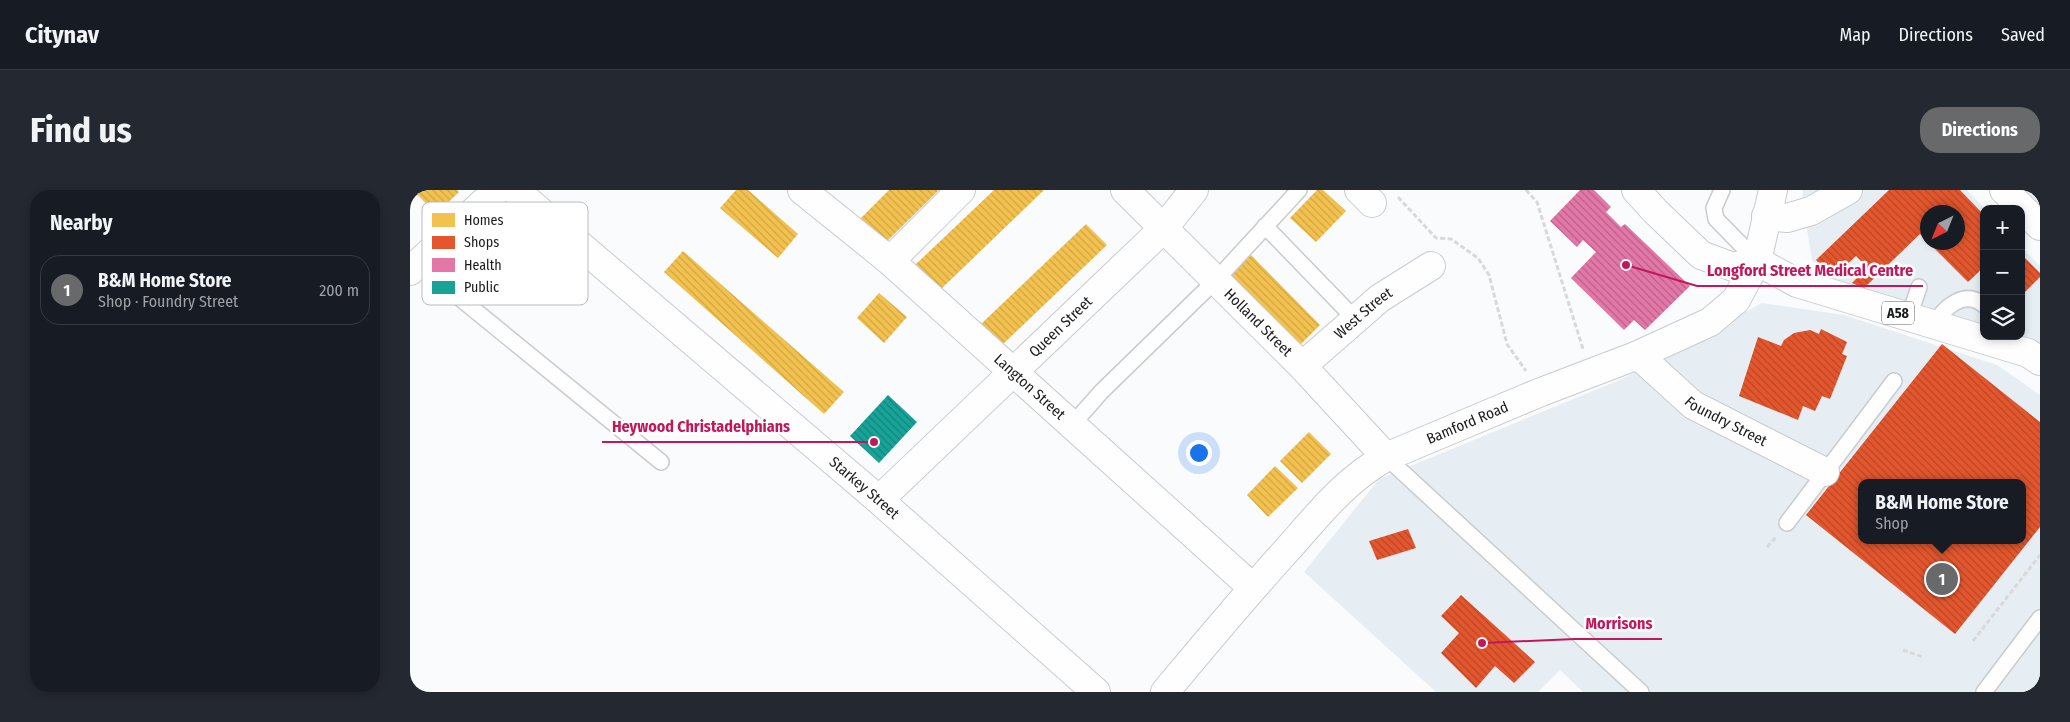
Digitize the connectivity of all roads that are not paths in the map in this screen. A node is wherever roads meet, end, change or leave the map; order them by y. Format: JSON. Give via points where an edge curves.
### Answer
{"nodes":[{"id":1,"x":497,"y":190,"type":"edge"},
{"id":2,"x":515,"y":190,"type":"edge"},
{"id":3,"x":802,"y":190,"type":"edge"},
{"id":4,"x":961,"y":190,"type":"edge"},
{"id":5,"x":1125,"y":190,"type":"edge"},
{"id":6,"x":1194,"y":190,"type":"edge"},
{"id":7,"x":1299,"y":190,"type":"edge"},
{"id":8,"x":1636,"y":190,"type":"edge"},
{"id":9,"x":1722,"y":190,"type":"edge"},
{"id":10,"x":1773,"y":190,"type":"edge"},
{"id":11,"x":1848,"y":190,"type":"edge"},
{"id":12,"x":2004,"y":190,"type":"edge"},
{"id":13,"x":484,"y":202,"type":"edge"},
{"id":14,"x":529,"y":202,"type":"edge"},
{"id":15,"x":1766,"y":216,"type":"junction"},
{"id":16,"x":1266,"y":226,"type":"junction"},
{"id":17,"x":2040,"y":226,"type":"edge"},
{"id":18,"x":1163,"y":229,"type":"junction"},
{"id":19,"x":588,"y":252,"type":"edge"},
{"id":20,"x":890,"y":261,"type":"junction"},
{"id":21,"x":1757,"y":261,"type":"junction"},
{"id":22,"x":1431,"y":266,"type":"dead end"},
{"id":23,"x":1216,"y":280,"type":"junction"},
{"id":24,"x":1919,"y":287,"type":"dead end"},
{"id":25,"x":1980,"y":303,"type":"edge"},
{"id":26,"x":461,"y":305,"type":"edge"},
{"id":27,"x":1355,"y":319,"type":"junction"},
{"id":28,"x":1922,"y":320,"type":"junction"},
{"id":29,"x":1980,"y":336,"type":"edge"},
{"id":30,"x":1992,"y":340,"type":"edge"},
{"id":31,"x":1638,"y":355,"type":"junction"},
{"id":32,"x":2040,"y":362,"type":"edge"},
{"id":33,"x":1302,"y":366,"type":"junction"},
{"id":34,"x":1014,"y":372,"type":"junction"},
{"id":35,"x":1894,"y":381,"type":"dead end"},
{"id":36,"x":1072,"y":425,"type":"junction"},
{"id":37,"x":1386,"y":458,"type":"junction"},
{"id":38,"x":661,"y":462,"type":"dead end"},
{"id":39,"x":1825,"y":472,"type":"junction"},
{"id":40,"x":879,"y":500,"type":"junction"},
{"id":41,"x":1787,"y":523,"type":"dead end"},
{"id":42,"x":1253,"y":588,"type":"junction"},
{"id":43,"x":2040,"y":618,"type":"edge"},
{"id":44,"x":1096,"y":692,"type":"edge"},
{"id":45,"x":1165,"y":692,"type":"edge"},
{"id":46,"x":1641,"y":692,"type":"edge"},
{"id":47,"x":1984,"y":692,"type":"edge"}],
"edges":[{"from":1,"to":13,"type":"main road"},
{"from":2,"to":14,"type":"main road","name":"Starkey Street"},
{"from":3,"to":20,"type":"main road","name":"Langton Street"},
{"from":4,"to":20,"type":"main road"},
{"from":5,"to":18,"type":"main road","name":"Holland Street"},
{"from":6,"to":18,"type":"main road","name":"Queen Street"},
{"from":7,"to":16,"type":"lane"},
{"from":8,"to":21,"type":"main road","via":[[1701,255],[1733,267]]},
{"from":9,"to":21,"type":"lane","via":[[1714,208],[1716,219]]},
{"from":10,"to":15,"type":"main road","name":"Bamford Road"},
{"from":11,"to":15,"type":"main road","via":[[1811,211],[1788,218]]},
{"from":12,"to":17,"type":"main road"},
{"from":15,"to":21,"type":"main road","name":"Bamford Road"},
{"from":16,"to":23,"type":"lane"},
{"from":16,"to":27,"type":"lane"},
{"from":18,"to":23,"type":"main road","name":"Holland Street"},
{"from":18,"to":34,"type":"main road","name":"Queen Street"},
{"from":19,"to":40,"type":"main road","name":"Starkey Street"},
{"from":20,"to":34,"type":"main road","name":"Langton Street"},
{"from":21,"to":28,"type":"main road","number":"A58","via":[[1797,283]]},
{"from":21,"to":31,"type":"main road","name":"Bamford Road","via":[[1736,300],[1710,322]]},
{"from":22,"to":27,"type":"main road","name":"West Street","via":[[1380,298]]},
{"from":23,"to":33,"type":"main road","name":"Holland Street"},
{"from":23,"to":36,"type":"lane","via":[[1101,392]]},
{"from":24,"to":28,"type":"lane"},
{"from":25,"to":28,"type":"lane","via":[[1973,299],[1960,300]]},
{"from":26,"to":38,"type":"lane"},
{"from":27,"to":33,"type":"main road","name":"West Street"},
{"from":28,"to":29,"type":"main road","number":"A58"},
{"from":30,"to":32,"type":"main road","number":"A58","via":[[2028,353]]},
{"from":31,"to":37,"type":"main road","name":"Bamford Road"},
{"from":31,"to":39,"type":"main road","name":"Foundry Street","via":[[1693,405]]},
{"from":33,"to":37,"type":"main road","name":"Holland Street"},
{"from":34,"to":36,"type":"main road","name":"Langton Street"},
{"from":34,"to":40,"type":"main road","name":"Queen Street"},
{"from":35,"to":39,"type":"lane"},
{"from":36,"to":42,"type":"main road","name":"Langton Street"},
{"from":37,"to":42,"type":"main road","name":"Bamford Road","via":[[1364,470],[1340,490]]},
{"from":37,"to":46,"type":"lane"},
{"from":39,"to":41,"type":"lane"},
{"from":40,"to":44,"type":"main road","name":"Starkey Street"},
{"from":42,"to":45,"type":"main road","name":"Bamford Road"},
{"from":43,"to":47,"type":"lane"}]}
